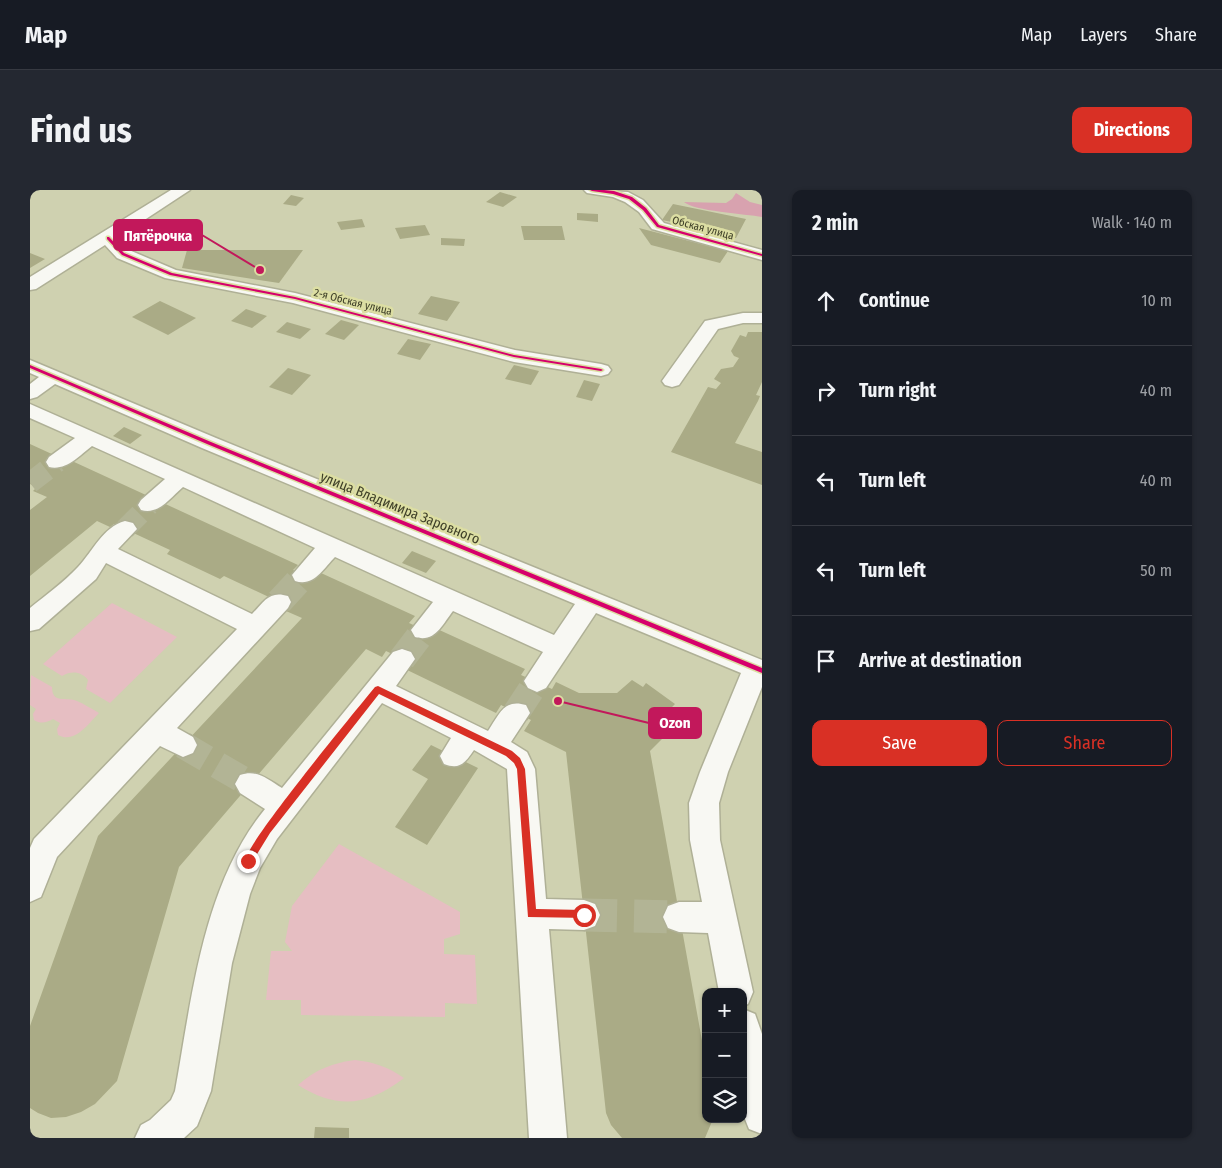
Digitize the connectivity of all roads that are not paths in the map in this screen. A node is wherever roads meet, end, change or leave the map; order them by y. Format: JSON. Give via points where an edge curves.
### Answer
{"nodes":[{"id":1,"x":182,"y":190,"type":"edge"},
{"id":2,"x":592,"y":190,"type":"edge"},
{"id":3,"x":108,"y":238,"type":"junction"},
{"id":4,"x":762,"y":255,"type":"edge"},
{"id":5,"x":30,"y":285,"type":"edge"},
{"id":6,"x":762,"y":318,"type":"edge"},
{"id":7,"x":30,"y":366,"type":"edge"},
{"id":8,"x":601,"y":370,"type":"dead end"},
{"id":9,"x":54,"y":376,"type":"junction"},
{"id":10,"x":672,"y":382,"type":"dead end"},
{"id":11,"x":30,"y":393,"type":"edge"},
{"id":12,"x":30,"y":410,"type":"edge"},
{"id":13,"x":90,"y":437,"type":"junction"},
{"id":14,"x":56,"y":462,"type":"tunnel mouth"},
{"id":15,"x":180,"y":478,"type":"junction"},
{"id":16,"x":149,"y":505,"type":"tunnel mouth"},
{"id":17,"x":125,"y":529,"type":"tunnel mouth"},
{"id":18,"x":331,"y":546,"type":"junction"},
{"id":19,"x":102,"y":551,"type":"junction"},
{"id":20,"x":304,"y":575,"type":"tunnel mouth"},
{"id":21,"x":449,"y":599,"type":"junction"},
{"id":22,"x":591,"y":600,"type":"junction"},
{"id":23,"x":279,"y":602,"type":"tunnel mouth"},
{"id":24,"x":30,"y":622,"type":"edge"},
{"id":25,"x":255,"y":627,"type":"junction"},
{"id":26,"x":424,"y":630,"type":"tunnel mouth"},
{"id":27,"x":559,"y":648,"type":"junction"},
{"id":28,"x":402,"y":659,"type":"tunnel mouth"},
{"id":29,"x":759,"y":670,"type":"edge"},
{"id":30,"x":537,"y":681,"type":"tunnel mouth"},
{"id":31,"x":378,"y":690,"type":"junction"},
{"id":32,"x":516,"y":712,"type":"tunnel mouth"},
{"id":33,"x":157,"y":730,"type":"junction"},
{"id":34,"x":183,"y":745,"type":"tunnel mouth"},
{"id":35,"x":472,"y":746,"type":"junction"},
{"id":36,"x":250,"y":784,"type":"tunnel mouth"},
{"id":37,"x":286,"y":806,"type":"junction"},
{"id":38,"x":30,"y":887,"type":"edge"},
{"id":39,"x":532,"y":914,"type":"junction"},
{"id":40,"x":584,"y":915,"type":"tunnel mouth"},
{"id":41,"x":680,"y":917,"type":"tunnel mouth"},
{"id":42,"x":721,"y":918,"type":"junction"},
{"id":43,"x":735,"y":988,"type":"edge"},
{"id":44,"x":744,"y":1033,"type":"edge"},
{"id":45,"x":762,"y":1116,"type":"edge"},
{"id":46,"x":154,"y":1138,"type":"edge"},
{"id":47,"x":548,"y":1138,"type":"edge"}],
"edges":[{"from":1,"to":3,"type":"street"},
{"from":2,"to":4,"type":"street","name":"Обская улица","via":[[612,191],[630,197],[658,226]]},
{"from":3,"to":5,"type":"street"},
{"from":3,"to":8,"type":"street","name":"2-я Обская улица","via":[[123,254],[170,274],[296,298],[514,356]]},
{"from":6,"to":10,"type":"street","via":[[743,318],[712,326]]},
{"from":7,"to":9,"type":"street","name":"улица Владимира Заровного"},
{"from":9,"to":11,"type":"street"},
{"from":9,"to":22,"type":"street","name":"улица Владимира Заровного"},
{"from":12,"to":13,"type":"street"},
{"from":13,"to":14,"type":"street"},
{"from":13,"to":15,"type":"street"},
{"from":15,"to":16,"type":"street"},
{"from":15,"to":18,"type":"street"},
{"from":17,"to":19,"type":"street"},
{"from":18,"to":20,"type":"street"},
{"from":18,"to":21,"type":"street"},
{"from":19,"to":24,"type":"street","via":[[87,573]]},
{"from":19,"to":25,"type":"street"},
{"from":21,"to":26,"type":"street"},
{"from":21,"to":27,"type":"street"},
{"from":22,"to":27,"type":"street"},
{"from":22,"to":29,"type":"street","name":"улица Владимира Заровного"},
{"from":23,"to":25,"type":"street"},
{"from":25,"to":33,"type":"street"},
{"from":27,"to":30,"type":"street"},
{"from":28,"to":31,"type":"street"},
{"from":29,"to":42,"type":"street","via":[[714,772],[704,803],[704,840]]},
{"from":31,"to":35,"type":"street"},
{"from":31,"to":37,"type":"street"},
{"from":32,"to":35,"type":"street"},
{"from":33,"to":34,"type":"street"},
{"from":33,"to":38,"type":"street","via":[[45,849]]},
{"from":35,"to":39,"type":"street","via":[[517,760],[521,769]]},
{"from":36,"to":37,"type":"street"},
{"from":37,"to":46,"type":"street","via":[[266,830],[234,894],[215,963],[193,1091],[184,1113]]},
{"from":39,"to":40,"type":"street"},
{"from":39,"to":47,"type":"street"},
{"from":41,"to":42,"type":"street"},
{"from":42,"to":43,"type":"street"},
{"from":44,"to":45,"type":"street"}]}
